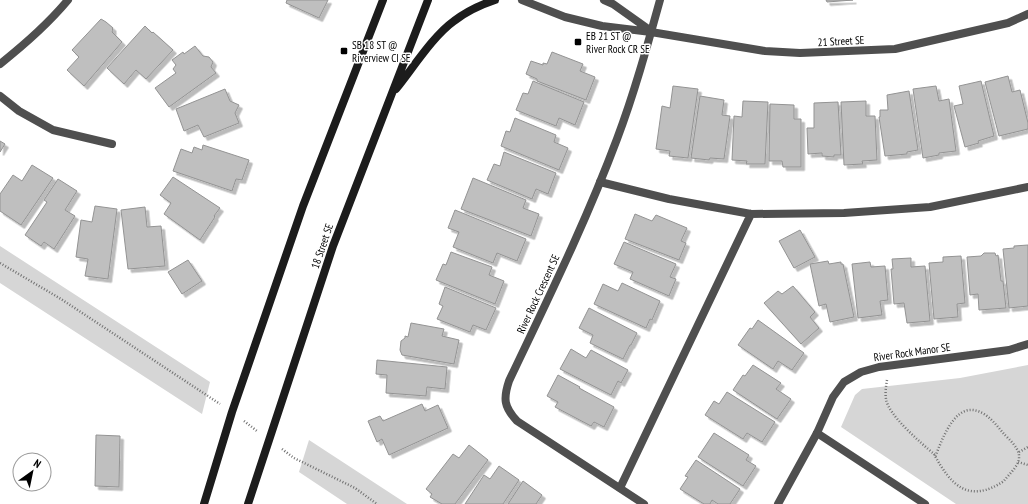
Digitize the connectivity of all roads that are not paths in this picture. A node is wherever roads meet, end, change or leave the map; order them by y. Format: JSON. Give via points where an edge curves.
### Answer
{"nodes":[{"id":1,"x":68,"y":0,"type":"edge"},
{"id":2,"x":383,"y":0,"type":"edge"},
{"id":3,"x":428,"y":0,"type":"edge"},
{"id":4,"x":495,"y":0,"type":"edge"},
{"id":5,"x":522,"y":0,"type":"edge"},
{"id":6,"x":604,"y":0,"type":"edge"},
{"id":7,"x":660,"y":0,"type":"edge"},
{"id":8,"x":1028,"y":14,"type":"edge"},
{"id":9,"x":652,"y":32,"type":"junction"},
{"id":10,"x":0,"y":64,"type":"edge"},
{"id":11,"x":0,"y":96,"type":"edge"},
{"id":12,"x":391,"y":96,"type":"junction"},
{"id":13,"x":112,"y":144,"type":"dead end"},
{"id":14,"x":600,"y":182,"type":"junction"},
{"id":15,"x":1028,"y":187,"type":"edge"},
{"id":16,"x":751,"y":214,"type":"junction"},
{"id":17,"x":1028,"y":344,"type":"edge"},
{"id":18,"x":817,"y":433,"type":"junction"},
{"id":19,"x":620,"y":488,"type":"junction"},
{"id":20,"x":204,"y":504,"type":"edge"},
{"id":21,"x":248,"y":504,"type":"edge"},
{"id":22,"x":644,"y":504,"type":"edge"},
{"id":23,"x":778,"y":504,"type":"edge"},
{"id":24,"x":924,"y":504,"type":"edge"}],
"edges":[{"from":1,"to":10,"type":"street","via":[[18,50]]},
{"from":2,"to":20,"type":"main road","via":[[303,206],[232,412]]},
{"from":3,"to":12,"type":"main road","name":"18 Street SE"},
{"from":4,"to":12,"type":"main road","via":[[476,6],[453,21]]},
{"from":5,"to":9,"type":"street","name":"21 Street SE","via":[[565,17],[602,26]]},
{"from":6,"to":9,"type":"street","name":"21 Street SE"},
{"from":7,"to":9,"type":"street","name":"River Rock Crescent SE"},
{"from":8,"to":9,"type":"street","name":"21 Street SE","via":[[1008,23],[895,49],[800,53],[766,51]]},
{"from":9,"to":14,"type":"street","name":"River Rock Crescent SE","via":[[622,125]]},
{"from":11,"to":13,"type":"street","via":[[19,111],[53,130]]},
{"from":12,"to":21,"type":"main road","name":"18 Street SE","via":[[333,246]]},
{"from":14,"to":16,"type":"street","via":[[669,199]]},
{"from":14,"to":19,"type":"street","name":"River Rock Crescent SE","via":[[567,260],[509,381],[505,392],[505,404],[517,421]]},
{"from":15,"to":16,"type":"street","via":[[930,207],[844,213]]},
{"from":16,"to":19,"type":"street"},
{"from":17,"to":18,"type":"street","name":"River Rock Manor SE","via":[[1009,350],[861,372],[844,382],[833,397]]},
{"from":18,"to":23,"type":"street","name":"River Rock Manor SE"},
{"from":18,"to":24,"type":"street"},
{"from":19,"to":22,"type":"street","name":"River Rock Crescent SE"}]}
